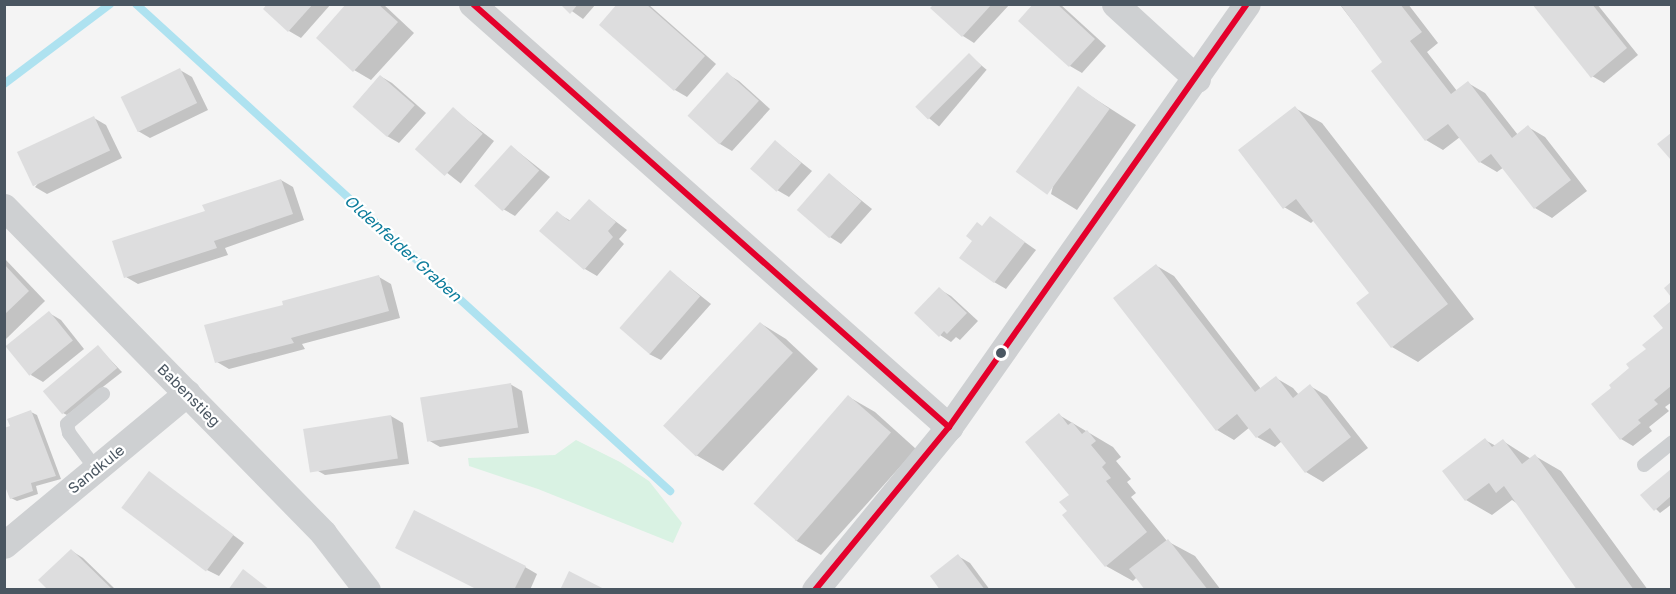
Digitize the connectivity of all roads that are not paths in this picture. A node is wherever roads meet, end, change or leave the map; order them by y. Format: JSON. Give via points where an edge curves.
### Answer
{"nodes":[{"id":1,"x":472,"y":4,"type":"edge"},
{"id":2,"x":1115,"y":4,"type":"edge"},
{"id":3,"x":1247,"y":4,"type":"edge"},
{"id":4,"x":1197,"y":79,"type":"junction"},
{"id":5,"x":4,"y":207,"type":"edge"},
{"id":6,"x":187,"y":393,"type":"junction"},
{"id":7,"x":103,"y":394,"type":"dead end"},
{"id":8,"x":949,"y":427,"type":"junction"},
{"id":9,"x":1671,"y":442,"type":"edge"},
{"id":10,"x":1644,"y":465,"type":"dead end"},
{"id":11,"x":96,"y":469,"type":"junction"},
{"id":12,"x":6,"y":537,"type":"edge"},
{"id":13,"x":367,"y":590,"type":"edge"},
{"id":14,"x":815,"y":590,"type":"edge"}],
"edges":[{"from":1,"to":8,"type":"street"},
{"from":2,"to":4,"type":"street"},
{"from":3,"to":4,"type":"street"},
{"from":4,"to":8,"type":"street"},
{"from":5,"to":6,"type":"street","name":"Babenstieg"},
{"from":6,"to":11,"type":"street","name":"Sandkule"},
{"from":6,"to":13,"type":"street","name":"Babenstieg","via":[[323,533]]},
{"from":7,"to":11,"type":"lane","via":[[67,424],[69,433]]},
{"from":8,"to":14,"type":"street"},
{"from":9,"to":10,"type":"lane"},
{"from":11,"to":12,"type":"street","name":"Sandkule"}]}
